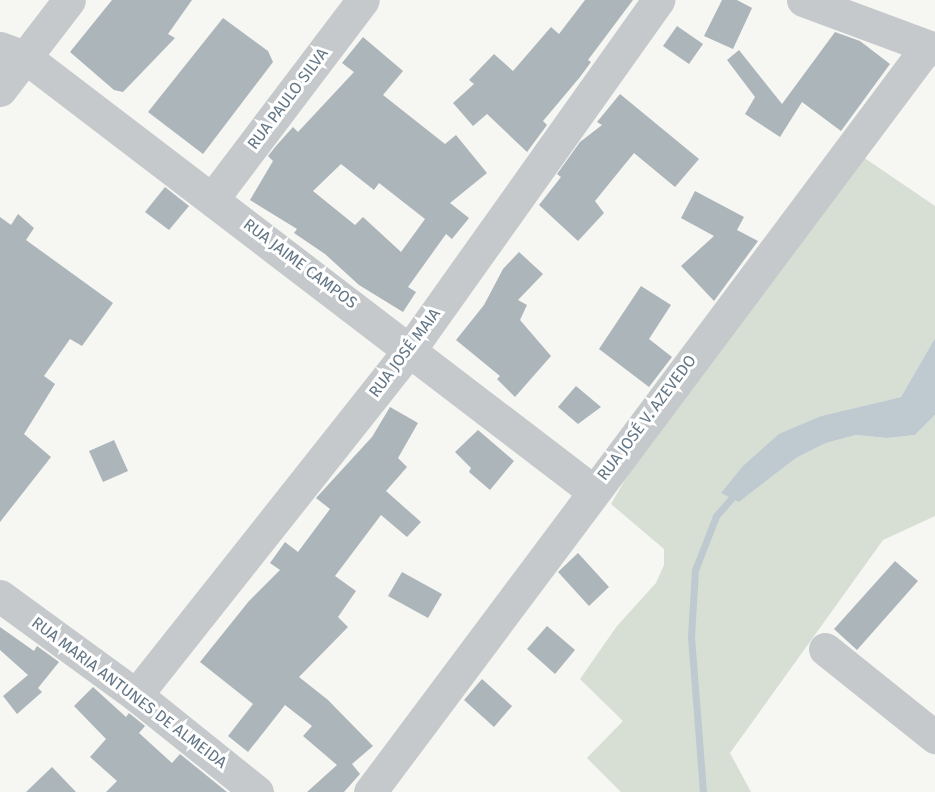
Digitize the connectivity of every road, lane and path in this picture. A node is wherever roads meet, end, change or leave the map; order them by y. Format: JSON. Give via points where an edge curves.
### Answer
{"nodes":[{"id":1,"x":69,"y":0,"type":"edge"},
{"id":2,"x":363,"y":0,"type":"edge"},
{"id":3,"x":658,"y":0,"type":"edge"},
{"id":4,"x":803,"y":0,"type":"edge"},
{"id":5,"x":931,"y":48,"type":"edge"},
{"id":6,"x":13,"y":53,"type":"edge"},
{"id":7,"x":0,"y":90,"type":"edge"},
{"id":8,"x":213,"y":198,"type":"junction"},
{"id":9,"x":411,"y":348,"type":"junction"},
{"id":10,"x":592,"y":491,"type":"junction"},
{"id":11,"x":0,"y":596,"type":"edge"},
{"id":12,"x":825,"y":649,"type":"dead end"},
{"id":13,"x":136,"y":695,"type":"junction"},
{"id":14,"x":935,"y":737,"type":"edge"},
{"id":15,"x":257,"y":792,"type":"edge"},
{"id":16,"x":370,"y":792,"type":"edge"}],
"edges":[{"from":1,"to":6,"type":"street"},
{"from":2,"to":8,"type":"street","name":"RUA PAULO SILVA"},
{"from":3,"to":9,"type":"street","name":"RUA JOSÉ MAIA"},
{"from":4,"to":5,"type":"street"},
{"from":5,"to":10,"type":"street","name":"RUA JOSÉ V. AZEVEDO"},
{"from":6,"to":7,"type":"street"},
{"from":6,"to":8,"type":"street","name":"RUA JAIME CAMPOS"},
{"from":8,"to":9,"type":"street","name":"RUA JAIME CAMPOS"},
{"from":9,"to":10,"type":"street","name":"RUA JAIME CAMPOS"},
{"from":9,"to":13,"type":"street","name":"RUA JOSÉ MAIA"},
{"from":10,"to":16,"type":"street","name":"RUA JOSÉ V. AZEVEDO"},
{"from":11,"to":13,"type":"street","name":"RUA MARIA ANTUNES DE ALMEIDA"},
{"from":12,"to":14,"type":"street"},
{"from":13,"to":15,"type":"street","name":"RUA MARIA ANTUNES DE ALMEIDA"}]}
